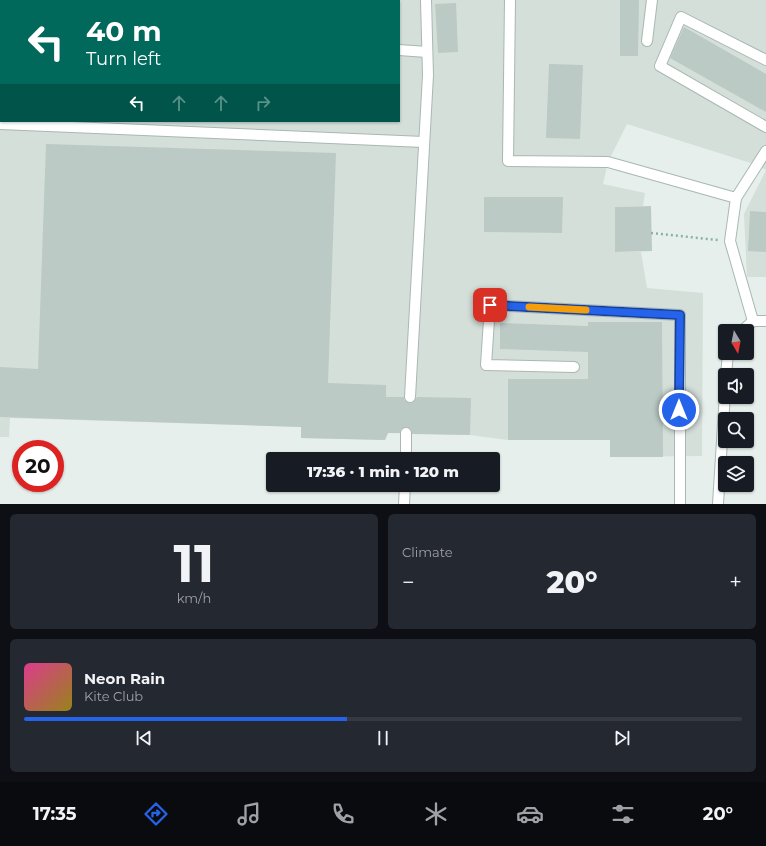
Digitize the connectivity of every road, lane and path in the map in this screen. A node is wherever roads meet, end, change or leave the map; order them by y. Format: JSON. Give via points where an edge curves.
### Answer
{"nodes":[{"id":1,"x":426,"y":0,"type":"edge"},
{"id":2,"x":510,"y":0,"type":"edge"},
{"id":3,"x":652,"y":0,"type":"edge"},
{"id":4,"x":647,"y":41,"type":"dead end"},
{"id":5,"x":400,"y":50,"type":"edge"},
{"id":6,"x":427,"y":52,"type":"junction"},
{"id":7,"x":766,"y":60,"type":"edge"},
{"id":8,"x":0,"y":124,"type":"edge"},
{"id":9,"x":766,"y":127,"type":"edge"},
{"id":10,"x":424,"y":142,"type":"junction"},
{"id":11,"x":766,"y":152,"type":"edge"},
{"id":12,"x":736,"y":198,"type":"junction"},
{"id":13,"x":651,"y":233,"type":"dead end"},
{"id":14,"x":730,"y":242,"type":"junction"},
{"id":15,"x":753,"y":321,"type":"junction"},
{"id":16,"x":766,"y":321,"type":"edge"},
{"id":17,"x":750,"y":324,"type":"edge"},
{"id":18,"x":574,"y":367,"type":"dead end"},
{"id":19,"x":410,"y":397,"type":"dead end"},
{"id":20,"x":724,"y":404,"type":"edge"},
{"id":21,"x":406,"y":433,"type":"dead end"},
{"id":22,"x":406,"y":452,"type":"edge"},
{"id":23,"x":405,"y":492,"type":"edge"},
{"id":24,"x":404,"y":504,"type":"edge"},
{"id":25,"x":680,"y":504,"type":"edge"},
{"id":26,"x":718,"y":504,"type":"edge"}],
"edges":[{"from":1,"to":6,"type":"lane"},
{"from":2,"to":12,"type":"lane","via":[[508,161],[608,162]]},
{"from":3,"to":4,"type":"lane"},
{"from":5,"to":6,"type":"lane"},
{"from":6,"to":10,"type":"lane"},
{"from":7,"to":9,"type":"lane","via":[[681,17],[660,66]]},
{"from":8,"to":10,"type":"lane"},
{"from":10,"to":19,"type":"lane"},
{"from":11,"to":12,"type":"lane"},
{"from":12,"to":14,"type":"lane"},
{"from":13,"to":14,"type":"path"},
{"from":14,"to":15,"type":"lane"},
{"from":15,"to":16,"type":"lane"},
{"from":15,"to":17,"type":"lane"},
{"from":18,"to":25,"type":"lane","via":[[486,365],[490,305],[680,315]]},
{"from":20,"to":26,"type":"lane"},
{"from":21,"to":22,"type":"lane"},
{"from":23,"to":24,"type":"lane"}]}
